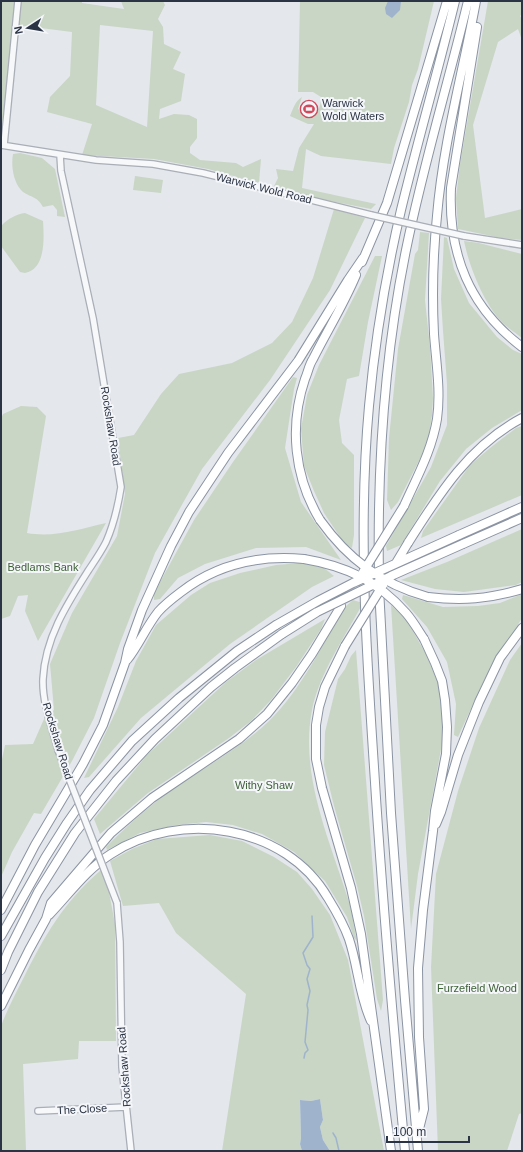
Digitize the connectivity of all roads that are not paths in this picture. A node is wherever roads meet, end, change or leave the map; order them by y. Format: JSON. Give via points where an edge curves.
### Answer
{"nodes":[{"id":1,"x":18,"y":1,"type":"edge"},
{"id":2,"x":447,"y":1,"type":"edge"},
{"id":3,"x":455,"y":1,"type":"edge"},
{"id":4,"x":468,"y":1,"type":"edge"},
{"id":5,"x":476,"y":1,"type":"edge"},
{"id":6,"x":482,"y":1,"type":"edge"},
{"id":7,"x":3,"y":145,"type":"edge"},
{"id":8,"x":60,"y":155,"type":"junction"},
{"id":9,"x":522,"y":245,"type":"edge"},
{"id":10,"x":363,"y":258,"type":"junction"},
{"id":11,"x":522,"y":347,"type":"edge"},
{"id":12,"x":522,"y":418,"type":"edge"},
{"id":13,"x":522,"y":507,"type":"edge"},
{"id":14,"x":522,"y":518,"type":"edge"},
{"id":15,"x":522,"y":589,"type":"edge"},
{"id":16,"x":522,"y":628,"type":"edge"},
{"id":17,"x":125,"y":663,"type":"junction"},
{"id":18,"x":433,"y":831,"type":"junction"},
{"id":19,"x":1,"y":910,"type":"edge"},
{"id":20,"x":46,"y":919,"type":"junction"},
{"id":21,"x":1,"y":936,"type":"edge"},
{"id":22,"x":1,"y":970,"type":"edge"},
{"id":23,"x":1,"y":1006,"type":"edge"},
{"id":24,"x":375,"y":1031,"type":"junction"},
{"id":25,"x":126,"y":1107,"type":"junction"},
{"id":26,"x":38,"y":1111,"type":"dead end"},
{"id":27,"x":417,"y":1136,"type":"junction"},
{"id":28,"x":131,"y":1151,"type":"edge"},
{"id":29,"x":392,"y":1151,"type":"edge"},
{"id":30,"x":406,"y":1151,"type":"edge"},
{"id":31,"x":418,"y":1151,"type":"edge"}],
"edges":[{"from":1,"to":7,"type":"street"},
{"from":2,"to":10,"type":"highway","via":[[387,203]]},
{"from":3,"to":30,"type":"highway","via":[[390,262],[376,347],[365,463],[363,550],[367,661],[383,892]]},
{"from":4,"to":27,"type":"highway","via":[[421,185],[402,272],[388,359],[379,476],[380,601],[388,752],[404,992]]},
{"from":5,"to":20,"type":"highway","bridge":true,"via":[[436,216],[433,296],[438,381],[437,417],[426,458],[404,506],[306,663],[266,714],[239,739],[152,798],[110,833],[52,903]]},
{"from":6,"to":11,"type":"highway","via":[[451,188],[452,231],[462,269],[473,294],[501,330]]},
{"from":7,"to":8,"type":"street","name":"Warwick Wold Road"},
{"from":8,"to":9,"type":"street","name":"Warwick Wold Road","bridge":true,"via":[[154,164],[203,173],[464,236]]},
{"from":8,"to":25,"type":"street","name":"Rockshaw Road","bridge":true,"via":[[61,171],[93,318],[121,487],[118,508],[105,544],[55,628],[47,654],[43,680],[44,695],[58,750],[116,903],[120,942],[122,1068]]},
{"from":10,"to":15,"type":"highway","bridge":true,"via":[[354,282],[312,360],[301,390],[296,416],[296,443],[299,468],[310,501],[333,538],[352,557],[364,568],[397,587],[428,597],[455,600],[476,600]]},
{"from":10,"to":17,"type":"highway","via":[[298,361],[228,453],[190,512],[168,552],[142,610]]},
{"from":12,"to":24,"type":"highway","bridge":true,"via":[[489,440],[463,464],[443,488],[345,646],[325,686],[316,725],[316,759],[362,934]]},
{"from":13,"to":21,"type":"highway","bridge":true,"via":[[353,582],[318,601],[237,651],[196,684],[132,741],[90,790],[45,858]]},
{"from":14,"to":22,"type":"highway","bridge":true,"via":[[317,612],[282,634],[211,687],[155,739],[116,781],[75,833],[38,892]]},
{"from":16,"to":18,"type":"highway","via":[[500,658],[479,702]]},
{"from":17,"to":18,"type":"highway","bridge":true,"via":[[149,624],[170,600],[210,573],[243,562],[274,557],[327,562],[355,573],[381,590],[406,613],[424,639],[442,681],[446,700],[446,754]]},
{"from":17,"to":19,"type":"highway","via":[[103,725]]},
{"from":18,"to":27,"type":"highway","via":[[418,968],[424,1109]]},
{"from":20,"to":23,"type":"highway"},
{"from":20,"to":24,"type":"highway","via":[[92,869],[128,845],[155,835],[195,829],[225,830],[251,837],[297,862],[328,896],[349,939],[365,1008]]},
{"from":24,"to":29,"type":"highway"},
{"from":25,"to":26,"type":"street","name":"The Close"},
{"from":25,"to":28,"type":"street","name":"Rockshaw Road"},
{"from":27,"to":31,"type":"highway"}]}
